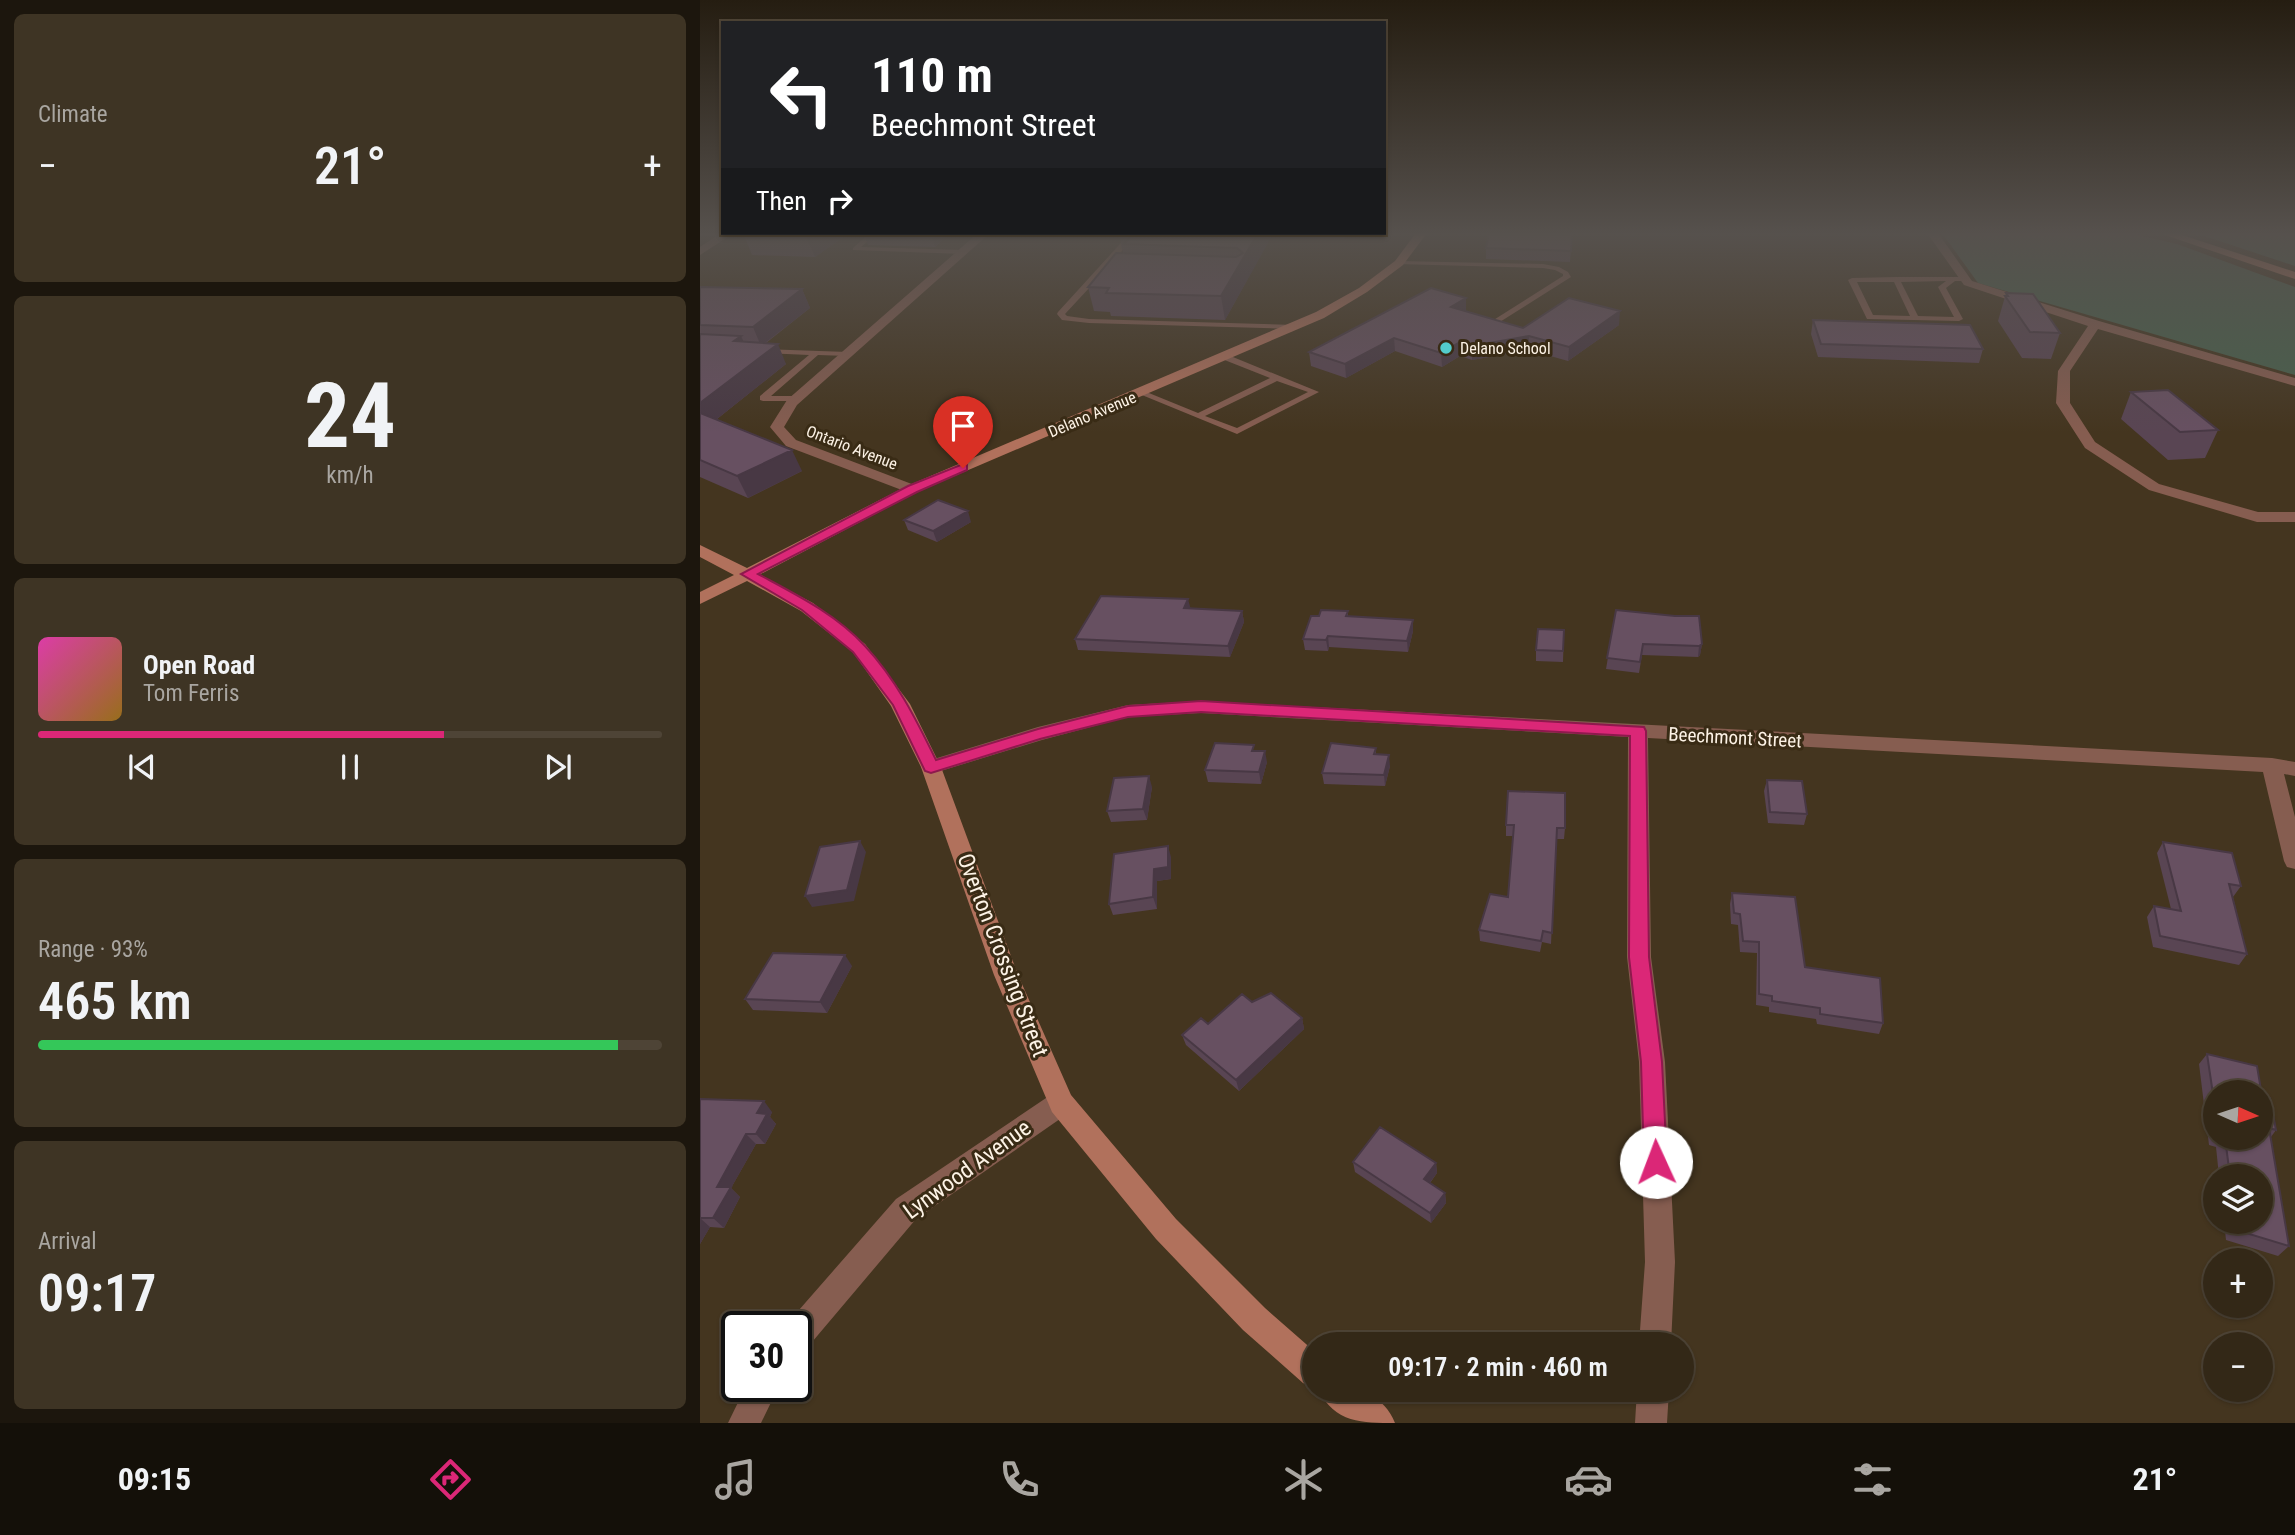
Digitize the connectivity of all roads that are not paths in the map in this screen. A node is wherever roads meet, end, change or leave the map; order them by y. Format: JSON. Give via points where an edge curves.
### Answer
{"nodes":[{"id":1,"x":910,"y":299,"type":"edge"},
{"id":2,"x":1075,"y":299,"type":"edge"},
{"id":3,"x":1346,"y":299,"type":"edge"},
{"id":4,"x":1532,"y":299,"type":"edge"},
{"id":5,"x":1861,"y":299,"type":"edge"},
{"id":6,"x":1906,"y":299,"type":"edge"},
{"id":7,"x":1949,"y":299,"type":"edge"},
{"id":8,"x":2021,"y":299,"type":"edge"},
{"id":9,"x":1915,"y":318,"type":"junction"},
{"id":10,"x":1495,"y":323,"type":"edge"},
{"id":11,"x":2095,"y":324,"type":"junction"},
{"id":12,"x":1295,"y":327,"type":"junction"},
{"id":13,"x":752,"y":351,"type":"edge"},
{"id":14,"x":816,"y":353,"type":"junction"},
{"id":15,"x":848,"y":354,"type":"junction"},
{"id":16,"x":1225,"y":357,"type":"junction"},
{"id":17,"x":1277,"y":378,"type":"junction"},
{"id":18,"x":2295,"y":382,"type":"edge"},
{"id":19,"x":1141,"y":393,"type":"junction"},
{"id":20,"x":797,"y":399,"type":"junction"},
{"id":21,"x":1198,"y":416,"type":"junction"},
{"id":22,"x":912,"y":489,"type":"junction"},
{"id":23,"x":2295,"y":517,"type":"edge"},
{"id":24,"x":700,"y":550,"type":"edge"},
{"id":25,"x":747,"y":574,"type":"junction"},
{"id":26,"x":700,"y":599,"type":"edge"},
{"id":27,"x":1638,"y":731,"type":"junction"},
{"id":28,"x":2272,"y":765,"type":"junction"},
{"id":29,"x":931,"y":767,"type":"junction"},
{"id":30,"x":2295,"y":769,"type":"edge"},
{"id":31,"x":2295,"y":861,"type":"edge"},
{"id":32,"x":1061,"y":1103,"type":"junction"},
{"id":33,"x":812,"y":1318,"type":"edge"},
{"id":34,"x":1657,"y":1332,"type":"edge"},
{"id":35,"x":1302,"y":1361,"type":"edge"},
{"id":36,"x":755,"y":1402,"type":"edge"},
{"id":37,"x":1351,"y":1402,"type":"edge"},
{"id":38,"x":1652,"y":1402,"type":"edge"},
{"id":39,"x":744,"y":1423,"type":"edge"},
{"id":40,"x":1379,"y":1423,"type":"edge"},
{"id":41,"x":1651,"y":1423,"type":"edge"}],
"edges":[{"from":1,"to":15,"type":"street","name":"Ontario Avenue"},
{"from":2,"to":12,"type":"lane","via":[[1061,314],[1065,318]]},
{"from":3,"to":12,"type":"main road","name":"Delano Avenue"},
{"from":4,"to":10,"type":"lane"},
{"from":5,"to":9,"type":"lane","via":[[1870,317]]},
{"from":6,"to":9,"type":"lane"},
{"from":7,"to":9,"type":"lane","via":[[1959,319]]},
{"from":8,"to":11,"type":"street"},
{"from":11,"to":18,"type":"street"},
{"from":11,"to":23,"type":"street","via":[[2064,371],[2063,403],[2090,445],[2154,487],[2258,517]]},
{"from":12,"to":16,"type":"main road","name":"Delano Avenue"},
{"from":13,"to":14,"type":"lane"},
{"from":14,"to":15,"type":"lane"},
{"from":14,"to":20,"type":"lane","via":[[763,398]]},
{"from":15,"to":20,"type":"street","name":"Ontario Avenue"},
{"from":16,"to":17,"type":"lane"},
{"from":16,"to":19,"type":"main road","name":"Delano Avenue"},
{"from":17,"to":21,"type":"lane"},
{"from":17,"to":21,"type":"lane","via":[[1315,392],[1237,431]]},
{"from":19,"to":21,"type":"lane"},
{"from":19,"to":22,"type":"main road","name":"Delano Avenue"},
{"from":20,"to":22,"type":"street","name":"Ontario Avenue","via":[[777,427],[792,443]]},
{"from":22,"to":25,"type":"main road","name":"Delano Avenue"},
{"from":24,"to":25,"type":"main road","name":"Overton Crossing Street"},
{"from":25,"to":26,"type":"main road","name":"Delano Avenue"},
{"from":25,"to":29,"type":"main road","name":"Overton Crossing Street","via":[[807,607],[859,648],[900,704]]},
{"from":27,"to":28,"type":"street","name":"Beechmont Street"},
{"from":27,"to":29,"type":"street","name":"Beechmont Street","via":[[1201,707],[1128,712]]},
{"from":27,"to":34,"type":"street","via":[[1639,957],[1652,1062],[1660,1262]]},
{"from":28,"to":30,"type":"street","name":"Beechmont Street"},
{"from":28,"to":31,"type":"street"},
{"from":29,"to":32,"type":"main road","name":"Overton Crossing Street","via":[[1006,975]]},
{"from":32,"to":33,"type":"street","name":"Lynwood Avenue","via":[[906,1209]]},
{"from":32,"to":35,"type":"main road","name":"Overton Crossing Street","via":[[1166,1229]]},
{"from":36,"to":39,"type":"street"},
{"from":37,"to":40,"type":"main road"},
{"from":38,"to":41,"type":"street"}]}
